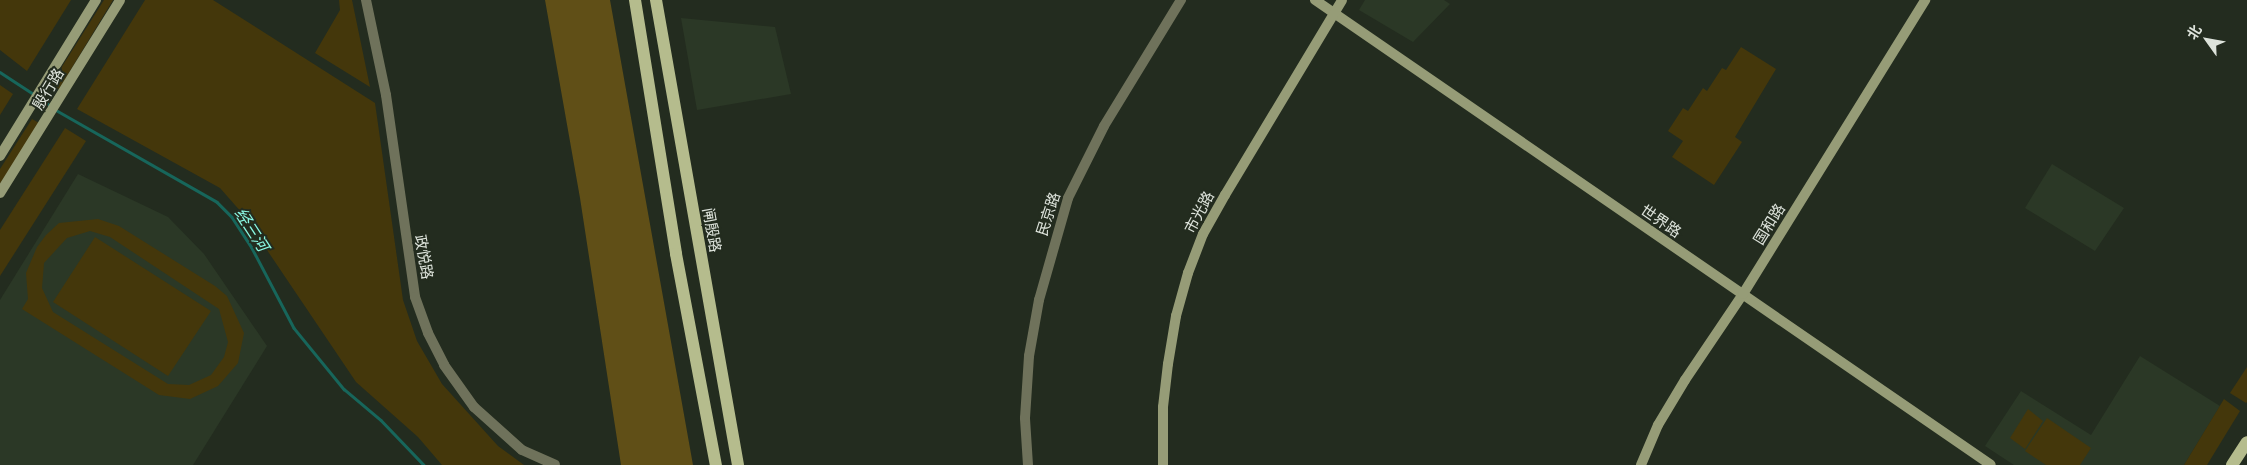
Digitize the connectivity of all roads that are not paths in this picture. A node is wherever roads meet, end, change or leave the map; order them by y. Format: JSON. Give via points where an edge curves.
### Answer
{"nodes":[{"id":1,"x":96,"y":0,"type":"edge"},
{"id":2,"x":120,"y":0,"type":"edge"},
{"id":3,"x":366,"y":0,"type":"edge"},
{"id":4,"x":635,"y":0,"type":"edge"},
{"id":5,"x":656,"y":0,"type":"edge"},
{"id":6,"x":1181,"y":0,"type":"edge"},
{"id":7,"x":1315,"y":0,"type":"edge"},
{"id":8,"x":1342,"y":0,"type":"edge"},
{"id":9,"x":1925,"y":0,"type":"edge"},
{"id":10,"x":1334,"y":12,"type":"junction"},
{"id":11,"x":0,"y":156,"type":"edge"},
{"id":12,"x":0,"y":193,"type":"edge"},
{"id":13,"x":1743,"y":294,"type":"junction"},
{"id":14,"x":729,"y":422,"type":"junction"},
{"id":15,"x":711,"y":435,"type":"junction"},
{"id":16,"x":2247,"y":442,"type":"edge"},
{"id":17,"x":555,"y":465,"type":"edge"},
{"id":18,"x":716,"y":465,"type":"edge"},
{"id":19,"x":738,"y":465,"type":"edge"},
{"id":20,"x":1028,"y":465,"type":"edge"},
{"id":21,"x":1163,"y":465,"type":"edge"},
{"id":22,"x":1641,"y":465,"type":"edge"},
{"id":23,"x":1991,"y":465,"type":"edge"},
{"id":24,"x":2232,"y":465,"type":"edge"}],
"edges":[{"from":1,"to":11,"type":"street","name":"殷行路"},
{"from":2,"to":12,"type":"street","name":"殷行路"},
{"from":3,"to":17,"type":"street","name":"政悦路","via":[[386,95],[415,297],[428,333],[444,365],[474,407],[522,450]]},
{"from":4,"to":15,"type":"main road","via":[[676,254]]},
{"from":5,"to":14,"type":"main road","name":"闸殷路"},
{"from":6,"to":20,"type":"street","name":"民京路","via":[[1104,126],[1068,198],[1039,300],[1029,356],[1025,418]]},
{"from":7,"to":10,"type":"street","name":"世界路"},
{"from":8,"to":10,"type":"street","name":"市光路"},
{"from":9,"to":13,"type":"street","name":"国和路"},
{"from":10,"to":13,"type":"street","name":"世界路"},
{"from":10,"to":21,"type":"street","name":"市光路","via":[[1203,234],[1188,273],[1168,364],[1163,407]]},
{"from":13,"to":22,"type":"street","name":"国和路","via":[[1658,425]]},
{"from":13,"to":23,"type":"street","name":"世界路"},
{"from":14,"to":15,"type":"main road","via":[[724,437]]},
{"from":14,"to":19,"type":"main road","name":"闸殷路"},
{"from":15,"to":18,"type":"main road"},
{"from":16,"to":24,"type":"main road"}]}
